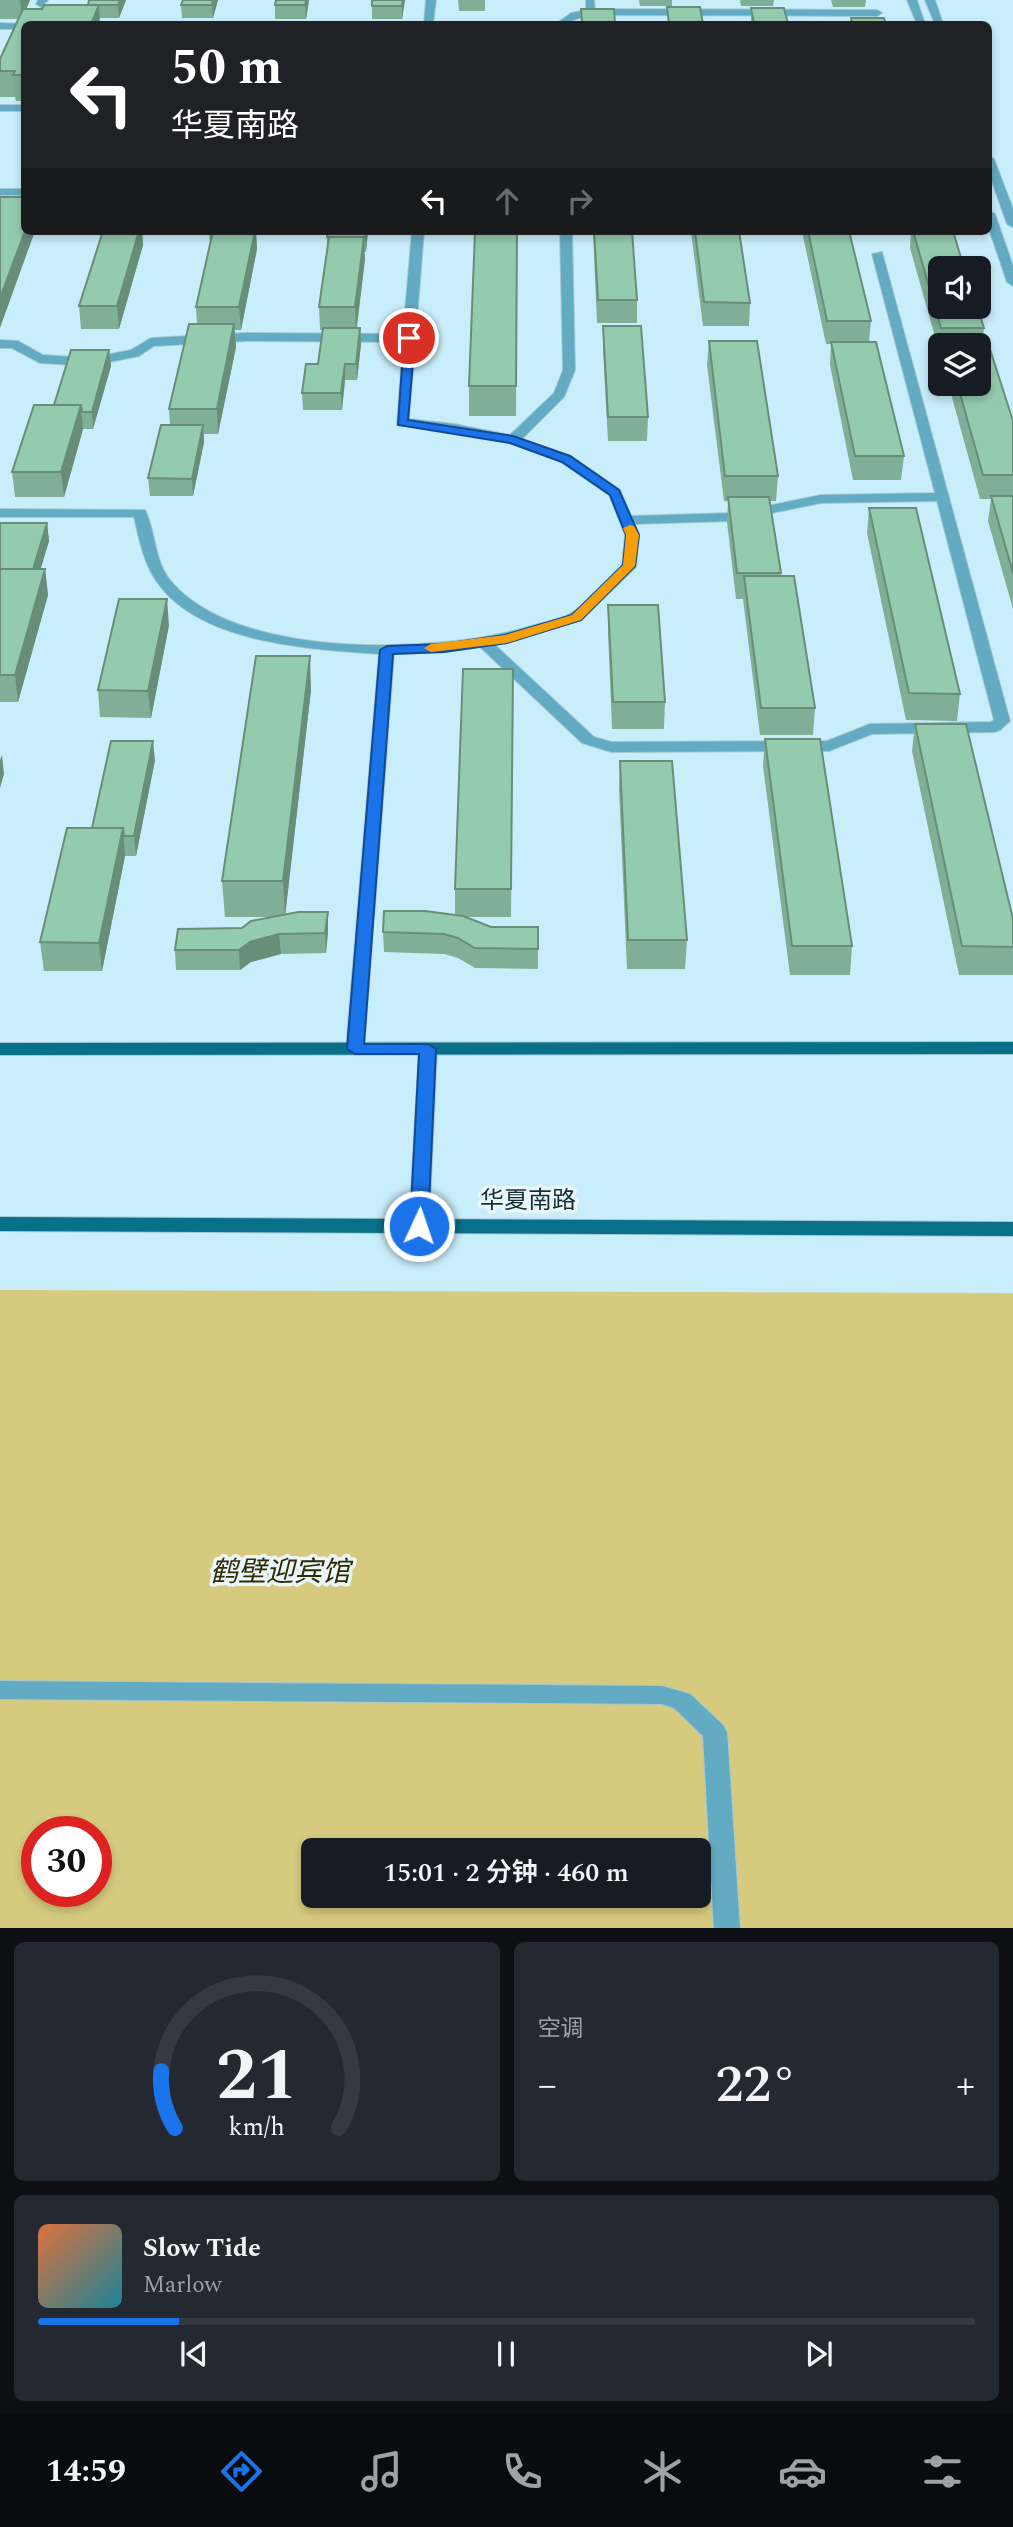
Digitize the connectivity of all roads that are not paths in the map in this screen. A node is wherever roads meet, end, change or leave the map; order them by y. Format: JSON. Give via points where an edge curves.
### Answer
{"nodes":[{"id":1,"x":431,"y":0,"type":"edge"},
{"id":2,"x":590,"y":0,"type":"edge"},
{"id":3,"x":815,"y":0,"type":"edge"},
{"id":4,"x":912,"y":0,"type":"edge"},
{"id":5,"x":930,"y":0,"type":"edge"},
{"id":6,"x":591,"y":12,"type":"junction"},
{"id":7,"x":818,"y":12,"type":"junction"},
{"id":8,"x":877,"y":13,"type":"dead end"},
{"id":9,"x":429,"y":21,"type":"edge"},
{"id":10,"x":564,"y":21,"type":"edge"},
{"id":11,"x":820,"y":21,"type":"edge"},
{"id":12,"x":920,"y":21,"type":"edge"},
{"id":13,"x":938,"y":21,"type":"edge"},
{"id":14,"x":0,"y":26,"type":"edge"},
{"id":15,"x":21,"y":26,"type":"edge"},
{"id":16,"x":0,"y":108,"type":"edge"},
{"id":17,"x":21,"y":108,"type":"edge"},
{"id":18,"x":992,"y":166,"type":"edge"},
{"id":19,"x":0,"y":184,"type":"edge"},
{"id":20,"x":21,"y":184,"type":"edge"},
{"id":21,"x":1013,"y":185,"type":"edge"},
{"id":22,"x":0,"y":192,"type":"edge"},
{"id":23,"x":21,"y":192,"type":"edge"},
{"id":24,"x":1003,"y":193,"type":"edge"},
{"id":25,"x":0,"y":201,"type":"edge"},
{"id":26,"x":21,"y":201,"type":"edge"},
{"id":27,"x":992,"y":222,"type":"edge"},
{"id":28,"x":1013,"y":224,"type":"edge"},
{"id":29,"x":418,"y":235,"type":"edge"},
{"id":30,"x":566,"y":235,"type":"edge"},
{"id":31,"x":878,"y":254,"type":"dead end"},
{"id":32,"x":1013,"y":282,"type":"edge"},
{"id":33,"x":409,"y":338,"type":"junction"},
{"id":34,"x":0,"y":344,"type":"edge"},
{"id":35,"x":513,"y":440,"type":"junction"},
{"id":36,"x":942,"y":497,"type":"junction"},
{"id":37,"x":0,"y":513,"type":"edge"},
{"id":38,"x":626,"y":520,"type":"junction"},
{"id":39,"x":483,"y":642,"type":"junction"},
{"id":40,"x":387,"y":650,"type":"junction"},
{"id":41,"x":1013,"y":1048,"type":"edge"},
{"id":42,"x":0,"y":1049,"type":"edge"},
{"id":43,"x":355,"y":1049,"type":"junction"},
{"id":44,"x":428,"y":1049,"type":"junction"},
{"id":45,"x":0,"y":1224,"type":"edge"},
{"id":46,"x":419,"y":1226,"type":"junction"},
{"id":47,"x":1013,"y":1229,"type":"edge"},
{"id":48,"x":0,"y":1690,"type":"edge"},
{"id":49,"x":727,"y":1928,"type":"edge"}],
"edges":[{"from":1,"to":9,"type":"street"},
{"from":2,"to":6,"type":"street"},
{"from":3,"to":7,"type":"street"},
{"from":4,"to":12,"type":"street"},
{"from":5,"to":13,"type":"street"},
{"from":6,"to":7,"type":"street"},
{"from":6,"to":10,"type":"street"},
{"from":7,"to":8,"type":"street"},
{"from":7,"to":11,"type":"street"},
{"from":14,"to":15,"type":"street"},
{"from":16,"to":17,"type":"street"},
{"from":18,"to":24,"type":"street"},
{"from":19,"to":20,"type":"street"},
{"from":21,"to":24,"type":"street"},
{"from":22,"to":23,"type":"street"},
{"from":24,"to":28,"type":"street"},
{"from":25,"to":26,"type":"street"},
{"from":27,"to":32,"type":"street"},
{"from":29,"to":33,"type":"street"},
{"from":30,"to":35,"type":"street","via":[[569,370],[561,394]]},
{"from":31,"to":36,"type":"street"},
{"from":33,"to":34,"type":"street","via":[[246,337],[151,342],[135,353],[90,362],[40,359],[14,344]]},
{"from":33,"to":35,"type":"street","via":[[402,422]]},
{"from":35,"to":38,"type":"street","via":[[566,459],[615,493]]},
{"from":36,"to":38,"type":"street","via":[[821,499],[733,517]]},
{"from":36,"to":39,"type":"street","via":[[1002,721],[995,727],[870,729],[829,746],[611,747],[588,740]]},
{"from":37,"to":40,"type":"street","via":[[140,513],[163,581],[194,609],[239,629],[304,644]]},
{"from":38,"to":39,"type":"street","via":[[632,535],[629,566],[576,617]]},
{"from":39,"to":40,"type":"street"},
{"from":40,"to":43,"type":"street"},
{"from":41,"to":44,"type":"main road"},
{"from":42,"to":43,"type":"main road"},
{"from":43,"to":44,"type":"main road"},
{"from":44,"to":46,"type":"street"},
{"from":45,"to":46,"type":"main road","name":"华夏南路"},
{"from":46,"to":47,"type":"main road","name":"华夏南路"},
{"from":48,"to":49,"type":"street","via":[[662,1695],[682,1701],[715,1732]]}]}
